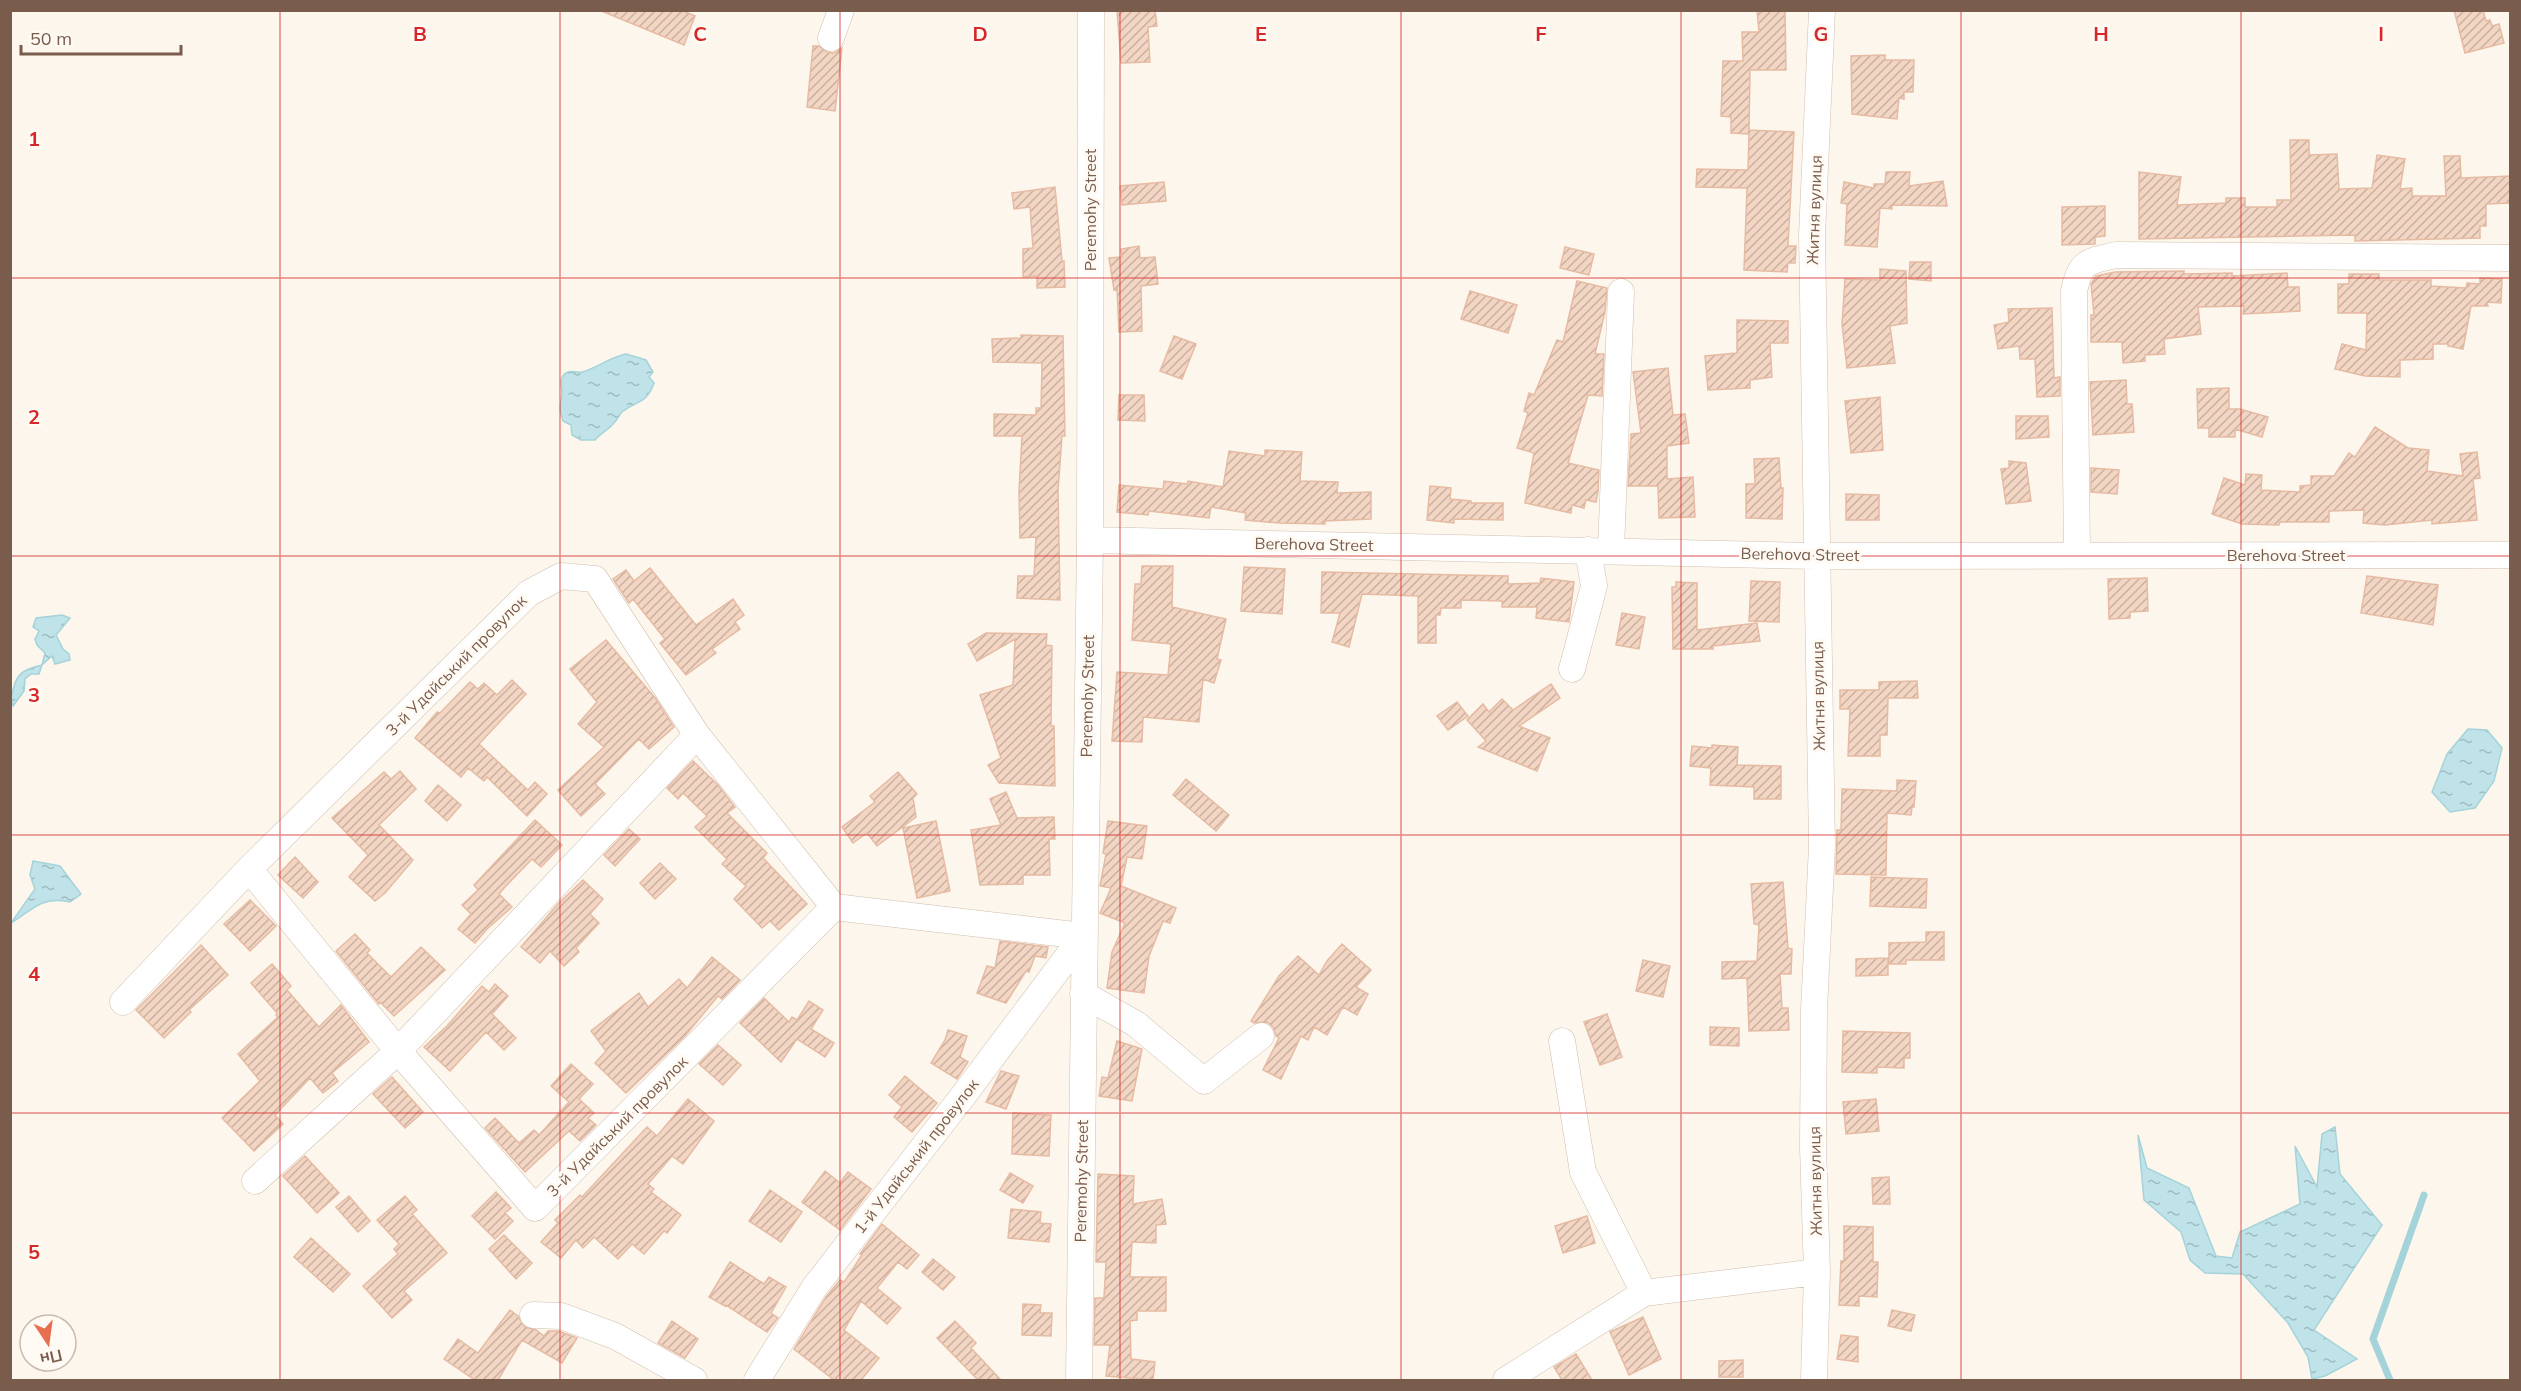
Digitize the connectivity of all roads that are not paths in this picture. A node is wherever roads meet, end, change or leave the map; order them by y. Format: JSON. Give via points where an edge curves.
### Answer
{"nodes":[{"id":1,"x":841,"y":10,"type":"edge"},
{"id":2,"x":1091,"y":10,"type":"edge"},
{"id":3,"x":1822,"y":10,"type":"edge"},
{"id":4,"x":831,"y":38,"type":"dead end"},
{"id":5,"x":2511,"y":258,"type":"edge"},
{"id":6,"x":1621,"y":292,"type":"dead end"},
{"id":7,"x":1090,"y":540,"type":"junction"},
{"id":8,"x":1599,"y":550,"type":"junction"},
{"id":9,"x":2077,"y":555,"type":"junction"},
{"id":10,"x":2511,"y":555,"type":"edge"},
{"id":11,"x":1815,"y":556,"type":"junction"},
{"id":12,"x":1572,"y":669,"type":"dead end"},
{"id":13,"x":697,"y":735,"type":"junction"},
{"id":14,"x":249,"y":869,"type":"junction"},
{"id":15,"x":834,"y":907,"type":"junction"},
{"id":16,"x":1083,"y":936,"type":"junction"},
{"id":17,"x":1083,"y":994,"type":"junction"},
{"id":18,"x":123,"y":1002,"type":"dead end"},
{"id":19,"x":1261,"y":1036,"type":"dead end"},
{"id":20,"x":1562,"y":1041,"type":"dead end"},
{"id":21,"x":399,"y":1051,"type":"junction"},
{"id":22,"x":255,"y":1181,"type":"dead end"},
{"id":23,"x":1817,"y":1272,"type":"junction"},
{"id":24,"x":1644,"y":1293,"type":"junction"},
{"id":25,"x":533,"y":1315,"type":"dead end"},
{"id":26,"x":694,"y":1380,"type":"edge"},
{"id":27,"x":757,"y":1380,"type":"edge"},
{"id":28,"x":1079,"y":1380,"type":"edge"},
{"id":29,"x":1506,"y":1380,"type":"edge"},
{"id":30,"x":1814,"y":1380,"type":"edge"}],
"edges":[{"from":1,"to":4,"type":"street"},
{"from":2,"to":7,"type":"street","name":"Peremohy Street"},
{"from":3,"to":11,"type":"street","name":"Житня вулиця","via":[[1812,235]]},
{"from":5,"to":9,"type":"street","via":[[2116,255],[2091,261],[2078,271],[2074,291]]},
{"from":6,"to":8,"type":"street"},
{"from":7,"to":8,"type":"street","name":"Berehova Street"},
{"from":7,"to":16,"type":"street","name":"Peremohy Street"},
{"from":8,"to":11,"type":"street","name":"Berehova Street"},
{"from":8,"to":12,"type":"street","via":[[1594,586]]},
{"from":9,"to":10,"type":"street","name":"Berehova Street"},
{"from":9,"to":11,"type":"street","name":"Berehova Street"},
{"from":11,"to":23,"type":"street","name":"Житня вулиця","via":[[1822,846],[1814,1010]]},
{"from":13,"to":14,"type":"street","name":"3-й Удайський провулок","via":[[595,579],[561,576],[529,593]]},
{"from":13,"to":15,"type":"street","name":"3-й Удайський провулок"},
{"from":13,"to":21,"type":"street"},
{"from":14,"to":18,"type":"street","name":"3-й Удайський провулок"},
{"from":14,"to":21,"type":"street","name":"3-й Удайський провулок"},
{"from":15,"to":16,"type":"street"},
{"from":15,"to":21,"type":"street","name":"3-й Удайський провулок","via":[[535,1208]]},
{"from":16,"to":17,"type":"street","name":"Peremohy Street"},
{"from":16,"to":27,"type":"street","name":"1-й Удайський провулок","via":[[814,1288]]},
{"from":17,"to":19,"type":"street","via":[[1136,1024],[1204,1080]]},
{"from":17,"to":28,"type":"street","name":"Peremohy Street"},
{"from":20,"to":24,"type":"street","via":[[1583,1172]]},
{"from":21,"to":22,"type":"street"},
{"from":23,"to":24,"type":"street"},
{"from":23,"to":30,"type":"street","name":"Житня вулиця"},
{"from":24,"to":29,"type":"street"},
{"from":25,"to":26,"type":"street","via":[[561,1317],[615,1336]]}]}
